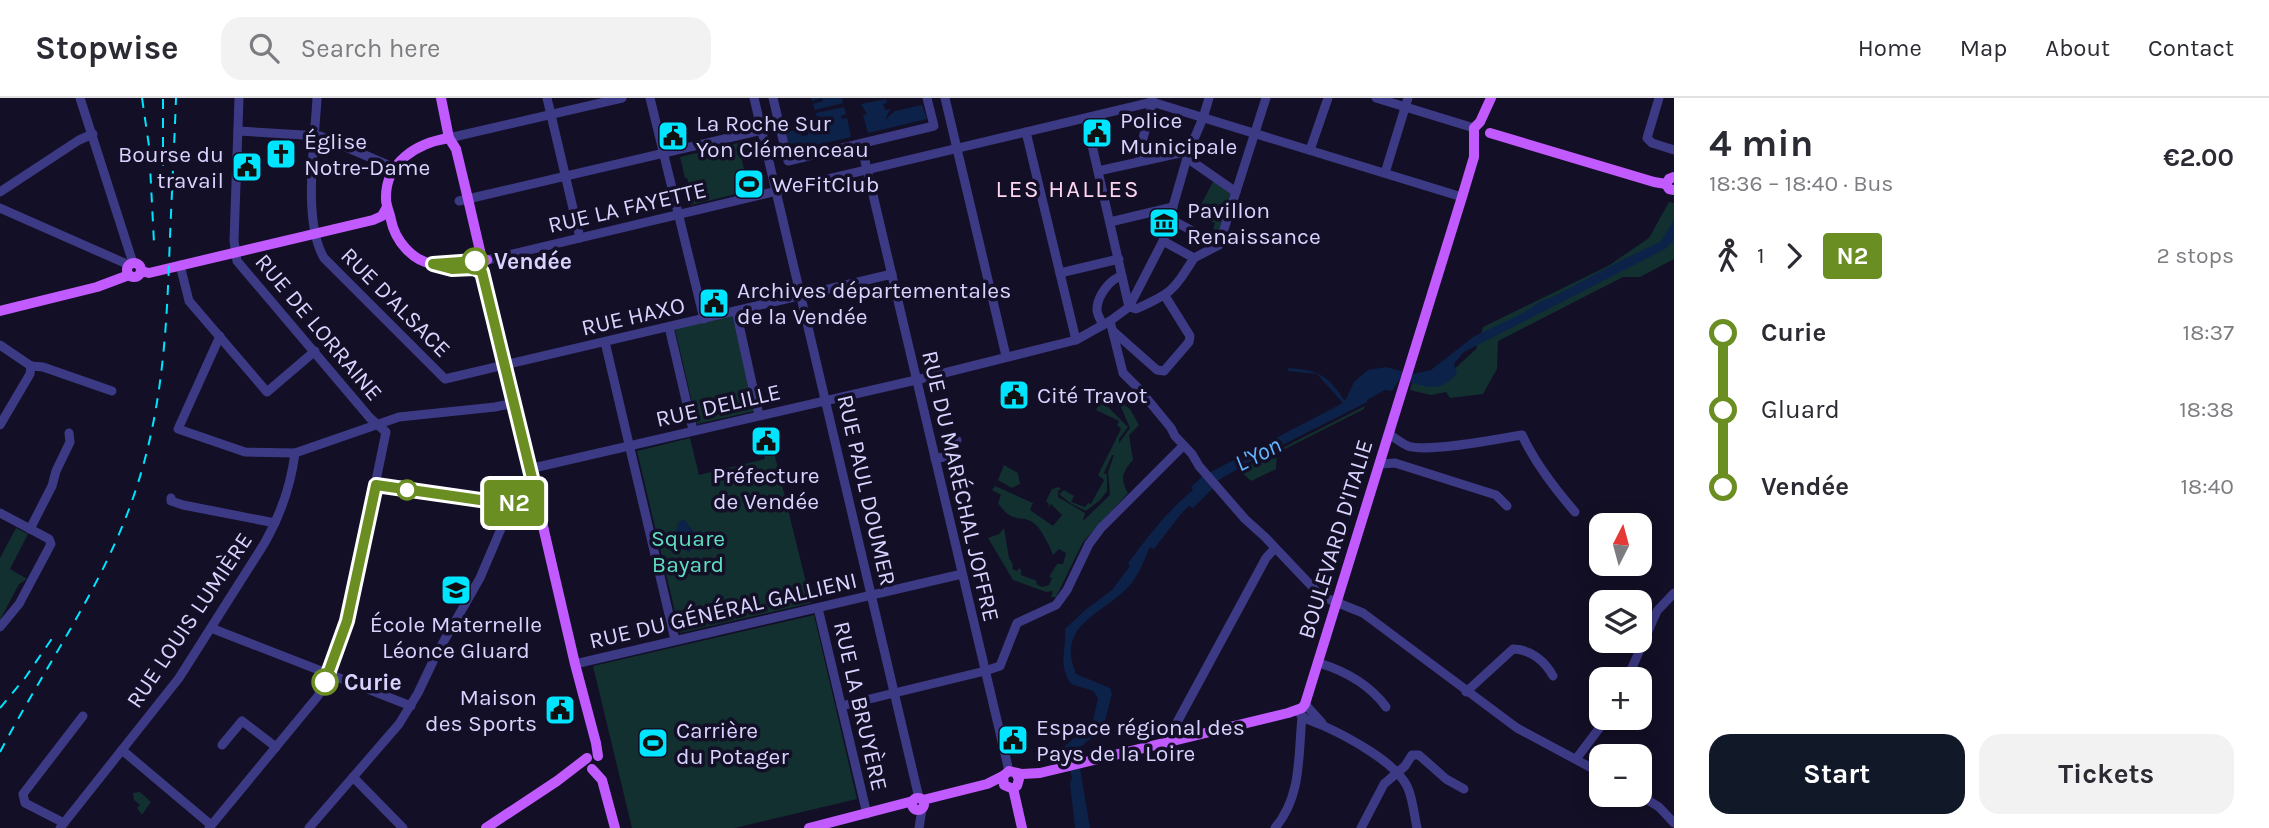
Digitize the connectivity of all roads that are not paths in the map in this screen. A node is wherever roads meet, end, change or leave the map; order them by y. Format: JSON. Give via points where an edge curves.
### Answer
{"nodes":[{"id":1,"x":80,"y":98,"type":"edge"},
{"id":2,"x":239,"y":98,"type":"edge"},
{"id":3,"x":317,"y":98,"type":"edge"},
{"id":4,"x":441,"y":98,"type":"edge"},
{"id":5,"x":547,"y":98,"type":"edge"},
{"id":6,"x":622,"y":98,"type":"edge"},
{"id":7,"x":650,"y":98,"type":"edge"},
{"id":8,"x":754,"y":98,"type":"edge"},
{"id":9,"x":773,"y":98,"type":"edge"},
{"id":10,"x":927,"y":98,"type":"edge"},
{"id":11,"x":945,"y":98,"type":"edge"},
{"id":12,"x":1209,"y":98,"type":"edge"},
{"id":13,"x":1266,"y":98,"type":"edge"},
{"id":14,"x":1328,"y":98,"type":"edge"},
{"id":15,"x":1376,"y":98,"type":"edge"},
{"id":16,"x":1492,"y":98,"type":"edge"},
{"id":17,"x":1659,"y":98,"type":"edge"},
{"id":18,"x":1153,"y":100,"type":"edge"},
{"id":19,"x":1407,"y":103,"type":"edge"},
{"id":20,"x":551,"y":114,"type":"junction"},
{"id":21,"x":1203,"y":118,"type":"junction"},
{"id":22,"x":1086,"y":119,"type":"junction"},
{"id":23,"x":779,"y":126,"type":"junction"},
{"id":24,"x":762,"y":130,"type":"junction"},
{"id":25,"x":1482,"y":130,"type":"junction"},
{"id":26,"x":238,"y":131,"type":"junction"},
{"id":27,"x":1026,"y":132,"type":"junction"},
{"id":28,"x":1255,"y":134,"type":"junction"},
{"id":29,"x":93,"y":135,"type":"junction"},
{"id":30,"x":316,"y":135,"type":"junction"},
{"id":31,"x":449,"y":138,"type":"junction"},
{"id":32,"x":861,"y":144,"type":"junction"},
{"id":33,"x":957,"y":149,"type":"junction"},
{"id":34,"x":1310,"y":150,"type":"junction"},
{"id":35,"x":1674,"y":150,"type":"edge"},
{"id":36,"x":663,"y":153,"type":"junction"},
{"id":37,"x":1188,"y":154,"type":"junction"},
{"id":38,"x":1141,"y":160,"type":"junction"},
{"id":39,"x":395,"y":168,"type":"junction"},
{"id":40,"x":867,"y":170,"type":"junction"},
{"id":41,"x":1098,"y":171,"type":"junction"},
{"id":42,"x":1385,"y":173,"type":"junction"},
{"id":43,"x":565,"y":176,"type":"junction"},
{"id":44,"x":1672,"y":184,"type":"edge"},
{"id":45,"x":777,"y":191,"type":"junction"},
{"id":46,"x":0,"y":192,"type":"edge"},
{"id":47,"x":1236,"y":192,"type":"junction"},
{"id":48,"x":1462,"y":197,"type":"junction"},
{"id":49,"x":463,"y":200,"type":"junction"},
{"id":50,"x":387,"y":207,"type":"junction"},
{"id":51,"x":1173,"y":207,"type":"junction"},
{"id":52,"x":0,"y":208,"type":"edge"},
{"id":53,"x":678,"y":215,"type":"junction"},
{"id":54,"x":1170,"y":219,"type":"junction"},
{"id":55,"x":373,"y":220,"type":"junction"},
{"id":56,"x":1110,"y":222,"type":"junction"},
{"id":57,"x":392,"y":229,"type":"junction"},
{"id":58,"x":315,"y":234,"type":"junction"},
{"id":59,"x":580,"y":238,"type":"junction"},
{"id":60,"x":1163,"y":241,"type":"junction"},
{"id":61,"x":1219,"y":245,"type":"junction"},
{"id":62,"x":234,"y":253,"type":"junction"},
{"id":63,"x":1194,"y":257,"type":"junction"},
{"id":64,"x":1119,"y":259,"type":"junction"},
{"id":65,"x":483,"y":264,"type":"junction"},
{"id":66,"x":176,"y":266,"type":"junction"},
{"id":67,"x":133,"y":269,"type":"junction"},
{"id":68,"x":1060,"y":273,"type":"junction"},
{"id":69,"x":892,"y":274,"type":"junction"},
{"id":70,"x":1122,"y":276,"type":"junction"},
{"id":71,"x":801,"y":296,"type":"junction"},
{"id":72,"x":1165,"y":296,"type":"junction"},
{"id":73,"x":1129,"y":307,"type":"junction"},
{"id":74,"x":0,"y":311,"type":"edge"},
{"id":75,"x":736,"y":311,"type":"junction"},
{"id":76,"x":704,"y":318,"type":"junction"},
{"id":77,"x":1109,"y":326,"type":"junction"},
{"id":78,"x":669,"y":327,"type":"junction"},
{"id":79,"x":220,"y":336,"type":"junction"},
{"id":80,"x":1076,"y":340,"type":"junction"},
{"id":81,"x":605,"y":342,"type":"junction"},
{"id":82,"x":1127,"y":343,"type":"junction"},
{"id":83,"x":0,"y":345,"type":"edge"},
{"id":84,"x":1117,"y":346,"type":"junction"},
{"id":85,"x":315,"y":351,"type":"junction"},
{"id":86,"x":1006,"y":356,"type":"junction"},
{"id":87,"x":31,"y":366,"type":"junction"},
{"id":88,"x":499,"y":367,"type":"junction"},
{"id":89,"x":916,"y":380,"type":"junction"},
{"id":90,"x":112,"y":391,"type":"dead end"},
{"id":91,"x":826,"y":400,"type":"junction"},
{"id":92,"x":508,"y":405,"type":"junction"},
{"id":93,"x":759,"y":415,"type":"junction"},
{"id":94,"x":378,"y":423,"type":"junction"},
{"id":95,"x":0,"y":425,"type":"edge"},
{"id":96,"x":693,"y":430,"type":"junction"},
{"id":97,"x":69,"y":433,"type":"dead end"},
{"id":98,"x":1389,"y":434,"type":"junction"},
{"id":99,"x":957,"y":440,"type":"dead end"},
{"id":100,"x":629,"y":445,"type":"junction"},
{"id":101,"x":1183,"y":446,"type":"junction"},
{"id":102,"x":1384,"y":451,"type":"junction"},
{"id":103,"x":295,"y":453,"type":"junction"},
{"id":104,"x":935,"y":459,"type":"junction"},
{"id":105,"x":1395,"y":463,"type":"junction"},
{"id":106,"x":1380,"y":464,"type":"junction"},
{"id":107,"x":529,"y":468,"type":"junction"},
{"id":108,"x":376,"y":485,"type":"junction"},
{"id":109,"x":530,"y":497,"type":"junction"},
{"id":110,"x":171,"y":498,"type":"dead end"},
{"id":111,"x":508,"y":504,"type":"junction"},
{"id":112,"x":1507,"y":506,"type":"dead end"},
{"id":113,"x":1576,"y":512,"type":"dead end"},
{"id":114,"x":0,"y":513,"type":"edge"},
{"id":115,"x":275,"y":523,"type":"junction"},
{"id":116,"x":30,"y":529,"type":"junction"},
{"id":117,"x":1275,"y":548,"type":"junction"},
{"id":118,"x":962,"y":574,"type":"junction"},
{"id":119,"x":1674,"y":593,"type":"edge"},
{"id":120,"x":871,"y":595,"type":"junction"},
{"id":121,"x":1338,"y":602,"type":"junction"},
{"id":122,"x":818,"y":608,"type":"junction"},
{"id":123,"x":0,"y":627,"type":"edge"},
{"id":124,"x":211,"y":628,"type":"junction"},
{"id":125,"x":675,"y":640,"type":"junction"},
{"id":126,"x":1319,"y":663,"type":"junction"},
{"id":127,"x":575,"y":664,"type":"junction"},
{"id":128,"x":1632,"y":667,"type":"edge"},
{"id":129,"x":985,"y":671,"type":"junction"},
{"id":130,"x":330,"y":672,"type":"junction"},
{"id":131,"x":1553,"y":676,"type":"dead end"},
{"id":132,"x":1466,"y":692,"type":"junction"},
{"id":133,"x":895,"y":694,"type":"junction"},
{"id":134,"x":411,"y":706,"type":"junction"},
{"id":135,"x":841,"y":706,"type":"junction"},
{"id":136,"x":1386,"y":706,"type":"dead end"},
{"id":137,"x":1301,"y":710,"type":"junction"},
{"id":138,"x":83,"y":716,"type":"dead end"},
{"id":139,"x":1315,"y":720,"type":"junction"},
{"id":140,"x":1598,"y":730,"type":"edge"},
{"id":141,"x":1302,"y":739,"type":"junction"},
{"id":142,"x":1175,"y":740,"type":"junction"},
{"id":143,"x":222,"y":745,"type":"dead end"},
{"id":144,"x":276,"y":747,"type":"junction"},
{"id":145,"x":122,"y":750,"type":"junction"},
{"id":146,"x":1576,"y":759,"type":"junction"},
{"id":147,"x":593,"y":761,"type":"junction"},
{"id":148,"x":1589,"y":766,"type":"edge"},
{"id":149,"x":1397,"y":771,"type":"junction"},
{"id":150,"x":353,"y":778,"type":"junction"},
{"id":151,"x":1011,"y":780,"type":"junction"},
{"id":152,"x":1464,"y":789,"type":"dead end"},
{"id":153,"x":1652,"y":803,"type":"edge"},
{"id":154,"x":918,"y":804,"type":"junction"},
{"id":155,"x":867,"y":814,"type":"junction"},
{"id":156,"x":1674,"y":823,"type":"edge"},
{"id":157,"x":62,"y":826,"type":"edge"},
{"id":158,"x":210,"y":826,"type":"edge"},
{"id":159,"x":309,"y":828,"type":"edge"},
{"id":160,"x":404,"y":828,"type":"edge"},
{"id":161,"x":486,"y":828,"type":"edge"},
{"id":162,"x":615,"y":828,"type":"edge"},
{"id":163,"x":809,"y":828,"type":"edge"},
{"id":164,"x":917,"y":828,"type":"edge"},
{"id":165,"x":1022,"y":828,"type":"edge"},
{"id":166,"x":1275,"y":828,"type":"edge"},
{"id":167,"x":1361,"y":828,"type":"edge"},
{"id":168,"x":1417,"y":828,"type":"edge"},
{"id":169,"x":1671,"y":828,"type":"edge"}],
"edges":[{"from":1,"to":29,"type":"street"},
{"from":2,"to":26,"type":"street"},
{"from":3,"to":30,"type":"street"},
{"from":4,"to":31,"type":"main road"},
{"from":5,"to":20,"type":"street"},
{"from":6,"to":20,"type":"street"},
{"from":7,"to":36,"type":"street"},
{"from":8,"to":24,"type":"street","name":"RUE PAUL DOUMER"},
{"from":9,"to":23,"type":"street"},
{"from":10,"to":32,"type":"street","via":[[934,126]]},
{"from":11,"to":33,"type":"street"},
{"from":12,"to":21,"type":"street"},
{"from":13,"to":28,"type":"street"},
{"from":14,"to":34,"type":"street"},
{"from":15,"to":19,"type":"street"},
{"from":16,"to":25,"type":"main road"},
{"from":17,"to":35,"type":"street","via":[[1647,138]]},
{"from":18,"to":21,"type":"street"},
{"from":18,"to":22,"type":"street","name":"RUE LA FAYETTE"},
{"from":18,"to":38,"type":"street"},
{"from":19,"to":25,"type":"street"},
{"from":19,"to":42,"type":"street"},
{"from":20,"to":31,"type":"street"},
{"from":20,"to":43,"type":"street"},
{"from":21,"to":28,"type":"street"},
{"from":21,"to":37,"type":"street"},
{"from":22,"to":27,"type":"street","name":"RUE LA FAYETTE"},
{"from":22,"to":41,"type":"street"},
{"from":23,"to":24,"type":"street"},
{"from":23,"to":32,"type":"street","via":[[788,161]]},
{"from":24,"to":36,"type":"street"},
{"from":24,"to":45,"type":"street","name":"RUE PAUL DOUMER"},
{"from":25,"to":44,"type":"main road"},
{"from":25,"to":48,"type":"main road"},
{"from":26,"to":30,"type":"street"},
{"from":26,"to":62,"type":"street"},
{"from":27,"to":33,"type":"street","name":"RUE LA FAYETTE"},
{"from":27,"to":68,"type":"street"},
{"from":28,"to":34,"type":"street"},
{"from":28,"to":47,"type":"street"},
{"from":29,"to":46,"type":"street"},
{"from":29,"to":67,"type":"street"},
{"from":30,"to":39,"type":"street"},
{"from":30,"to":58,"type":"street"},
{"from":31,"to":39,"type":"main road","via":[[411,151]]},
{"from":31,"to":49,"type":"main road","via":[[456,149]]},
{"from":32,"to":40,"type":"street","name":"RUE DU MARÉCHAL JOFFRE"},
{"from":33,"to":40,"type":"street","name":"RUE LA FAYETTE"},
{"from":33,"to":86,"type":"street"},
{"from":34,"to":42,"type":"street"},
{"from":36,"to":43,"type":"street"},
{"from":36,"to":53,"type":"street"},
{"from":37,"to":38,"type":"street"},
{"from":37,"to":47,"type":"street"},
{"from":37,"to":51,"type":"street"},
{"from":38,"to":41,"type":"street"},
{"from":39,"to":50,"type":"main road","via":[[387,184]]},
{"from":40,"to":45,"type":"street","name":"RUE LA FAYETTE"},
{"from":40,"to":69,"type":"street","name":"RUE DU MARÉCHAL JOFFRE"},
{"from":41,"to":56,"type":"street"},
{"from":42,"to":48,"type":"street"},
{"from":43,"to":49,"type":"street"},
{"from":43,"to":59,"type":"street"},
{"from":45,"to":53,"type":"street","name":"RUE LA FAYETTE"},
{"from":45,"to":71,"type":"street","name":"RUE PAUL DOUMER"},
{"from":47,"to":61,"type":"street"},
{"from":48,"to":98,"type":"main road","name":"BOULEVARD D'ITALIE"},
{"from":49,"to":65,"type":"main road"},
{"from":50,"to":55,"type":"main road"},
{"from":50,"to":57,"type":"main road"},
{"from":51,"to":54,"type":"street"},
{"from":51,"to":56,"type":"street"},
{"from":52,"to":67,"type":"street"},
{"from":53,"to":59,"type":"street","name":"RUE LA FAYETTE"},
{"from":53,"to":76,"type":"street"},
{"from":54,"to":60,"type":"street"},
{"from":54,"to":61,"type":"street"},
{"from":55,"to":57,"type":"main road"},
{"from":55,"to":58,"type":"main road"},
{"from":56,"to":64,"type":"street"},
{"from":57,"to":65,"type":"main road","via":[[412,254],[433,264],[452,269]]},
{"from":58,"to":62,"type":"main road"},
{"from":58,"to":88,"type":"street","name":"RUE D'ALSACE","via":[[324,258],[445,379]]},
{"from":59,"to":65,"type":"street","name":"RUE LA FAYETTE"},
{"from":60,"to":63,"type":"street"},
{"from":60,"to":73,"type":"street"},
{"from":61,"to":63,"type":"street"},
{"from":62,"to":66,"type":"main road"},
{"from":62,"to":85,"type":"street","name":"RUE DE LORRAINE"},
{"from":63,"to":72,"type":"street"},
{"from":64,"to":68,"type":"street"},
{"from":64,"to":70,"type":"street"},
{"from":65,"to":88,"type":"main road"},
{"from":66,"to":67,"type":"main road","via":[[149,273]]},
{"from":66,"to":79,"type":"street","via":[[190,301]]},
{"from":67,"to":74,"type":"main road","via":[[97,287]]},
{"from":68,"to":80,"type":"street"},
{"from":69,"to":71,"type":"street","name":"RUE HAXO"},
{"from":69,"to":89,"type":"street","name":"RUE DU MARÉCHAL JOFFRE"},
{"from":70,"to":73,"type":"street"},
{"from":70,"to":77,"type":"street","via":[[1112,279],[1097,308]]},
{"from":71,"to":75,"type":"street","name":"RUE HAXO"},
{"from":71,"to":91,"type":"street","name":"RUE PAUL DOUMER"},
{"from":72,"to":73,"type":"street","via":[[1136,309]]},
{"from":72,"to":82,"type":"street","via":[[1189,333],[1189,342],[1168,368],[1157,370]]},
{"from":73,"to":77,"type":"street","name":"RUE DELILLE"},
{"from":75,"to":76,"type":"street","name":"RUE HAXO"},
{"from":75,"to":93,"type":"street"},
{"from":76,"to":78,"type":"street","name":"RUE HAXO"},
{"from":77,"to":80,"type":"street","name":"RUE DELILLE"},
{"from":77,"to":82,"type":"street"},
{"from":77,"to":84,"type":"street"},
{"from":78,"to":81,"type":"street","name":"RUE HAXO"},
{"from":78,"to":96,"type":"street"},
{"from":79,"to":85,"type":"street","via":[[267,392]]},
{"from":79,"to":103,"type":"street","via":[[178,429],[245,452]]},
{"from":80,"to":86,"type":"street","name":"RUE DELILLE"},
{"from":81,"to":88,"type":"street","name":"RUE HAXO"},
{"from":81,"to":100,"type":"street"},
{"from":82,"to":84,"type":"street"},
{"from":83,"to":87,"type":"street"},
{"from":84,"to":101,"type":"street","via":[[1123,373]]},
{"from":85,"to":94,"type":"street","name":"RUE DE LORRAINE"},
{"from":86,"to":89,"type":"street","name":"RUE DELILLE"},
{"from":87,"to":90,"type":"street"},
{"from":87,"to":95,"type":"street"},
{"from":88,"to":92,"type":"main road"},
{"from":89,"to":91,"type":"street","name":"RUE DELILLE"},
{"from":89,"to":104,"type":"street","name":"RUE DU MARÉCHAL JOFFRE"},
{"from":91,"to":93,"type":"street","name":"RUE DELILLE"},
{"from":91,"to":120,"type":"street","name":"RUE PAUL DOUMER"},
{"from":92,"to":94,"type":"street"},
{"from":92,"to":107,"type":"main road"},
{"from":93,"to":96,"type":"street","name":"RUE DELILLE"},
{"from":94,"to":103,"type":"street"},
{"from":94,"to":108,"type":"street","via":[[386,432]]},
{"from":96,"to":100,"type":"street","name":"RUE DELILLE"},
{"from":97,"to":116,"type":"street","via":[[70,442]]},
{"from":98,"to":102,"type":"main road","name":"BOULEVARD D'ITALIE"},
{"from":98,"to":113,"type":"street","via":[[1421,448],[1522,435]]},
{"from":99,"to":104,"type":"street","via":[[944,457]]},
{"from":100,"to":107,"type":"street","name":"RUE DELILLE"},
{"from":100,"to":125,"type":"street"},
{"from":101,"to":117,"type":"street"},
{"from":101,"to":129,"type":"street","via":[[1088,544],[1056,605],[1017,623],[1000,665]]},
{"from":102,"to":105,"type":"street"},
{"from":102,"to":106,"type":"main road","name":"BOULEVARD D'ITALIE"},
{"from":103,"to":115,"type":"street","name":"RUE LOUIS LUMIÈRE","via":[[292,477]]},
{"from":104,"to":118,"type":"street","name":"RUE DU MARÉCHAL JOFFRE"},
{"from":105,"to":106,"type":"street"},
{"from":105,"to":112,"type":"street","via":[[1496,495]]},
{"from":106,"to":121,"type":"main road","name":"BOULEVARD D'ITALIE"},
{"from":107,"to":109,"type":"main road"},
{"from":108,"to":111,"type":"street"},
{"from":108,"to":130,"type":"street","via":[[347,621]]},
{"from":109,"to":111,"type":"street"},
{"from":109,"to":127,"type":"main road","via":[[539,509]]},
{"from":110,"to":115,"type":"street","via":[[183,505]]},
{"from":111,"to":134,"type":"street","via":[[480,578]]},
{"from":114,"to":116,"type":"street"},
{"from":115,"to":124,"type":"street","name":"RUE LOUIS LUMIÈRE"},
{"from":116,"to":123,"type":"street","via":[[51,544],[19,604]]},
{"from":117,"to":121,"type":"street","via":[[1321,596]]},
{"from":117,"to":142,"type":"street","via":[[1175,726]]},
{"from":118,"to":120,"type":"street","name":"RUE DU GÉNÉRAL GALLIENI"},
{"from":118,"to":129,"type":"street","name":"RUE DU MARÉCHAL JOFFRE"},
{"from":119,"to":128,"type":"street","via":[[1657,611]]},
{"from":120,"to":122,"type":"street","name":"RUE DU GÉNÉRAL GALLIENI"},
{"from":120,"to":133,"type":"street","name":"RUE PAUL DOUMER"},
{"from":121,"to":126,"type":"main road","name":"BOULEVARD D'ITALIE"},
{"from":121,"to":132,"type":"street","via":[[1363,613]]},
{"from":122,"to":125,"type":"street","name":"RUE DU GÉNÉRAL GALLIENI"},
{"from":122,"to":135,"type":"street","name":"RUE LA BRUYÈRE"},
{"from":124,"to":130,"type":"street"},
{"from":124,"to":145,"type":"street","name":"RUE LOUIS LUMIÈRE"},
{"from":125,"to":127,"type":"street","name":"RUE DU GÉNÉRAL GALLIENI"},
{"from":126,"to":136,"type":"street","via":[[1357,680]]},
{"from":126,"to":137,"type":"main road","name":"BOULEVARD D'ITALIE"},
{"from":127,"to":147,"type":"main road","via":[[596,743]]},
{"from":129,"to":133,"type":"street"},
{"from":129,"to":151,"type":"street","name":"RUE DU MARÉCHAL JOFFRE"},
{"from":130,"to":134,"type":"street"},
{"from":130,"to":144,"type":"street","via":[[318,696]]},
{"from":131,"to":132,"type":"street","via":[[1548,666],[1525,649],[1513,649]]},
{"from":132,"to":146,"type":"street","via":[[1517,729]]},
{"from":133,"to":135,"type":"street"},
{"from":133,"to":154,"type":"street","name":"RUE PAUL DOUMER"},
{"from":134,"to":150,"type":"street"},
{"from":135,"to":155,"type":"street","name":"RUE LA BRUYÈRE"},
{"from":137,"to":139,"type":"street"},
{"from":137,"to":139,"type":"street"},
{"from":137,"to":141,"type":"street"},
{"from":137,"to":142,"type":"main road"},
{"from":138,"to":157,"type":"street","via":[[23,794],[25,803]]},
{"from":139,"to":141,"type":"street"},
{"from":139,"to":149,"type":"street"},
{"from":140,"to":146,"type":"street"},
{"from":141,"to":166,"type":"street","via":[[1295,789]]},
{"from":142,"to":151,"type":"main road"},
{"from":143,"to":144,"type":"street","via":[[242,721]]},
{"from":144,"to":158,"type":"street"},
{"from":145,"to":157,"type":"street","name":"RUE LOUIS LUMIÈRE"},
{"from":145,"to":158,"type":"street"},
{"from":146,"to":148,"type":"street"},
{"from":147,"to":161,"type":"main road"},
{"from":147,"to":162,"type":"main road","via":[[605,779]]},
{"from":149,"to":152,"type":"street","via":[[1412,755],[1419,755]]},
{"from":149,"to":167,"type":"street","via":[[1384,784]]},
{"from":149,"to":168,"type":"street","via":[[1408,787]]},
{"from":150,"to":159,"type":"street"},
{"from":150,"to":160,"type":"street"},
{"from":151,"to":154,"type":"main road"},
{"from":151,"to":165,"type":"main road"},
{"from":153,"to":156,"type":"street"},
{"from":154,"to":155,"type":"main road","via":[[893,805]]},
{"from":154,"to":164,"type":"street","name":"RUE PAUL DOUMER"},
{"from":155,"to":163,"type":"main road"},
{"from":156,"to":169,"type":"street"}]}
